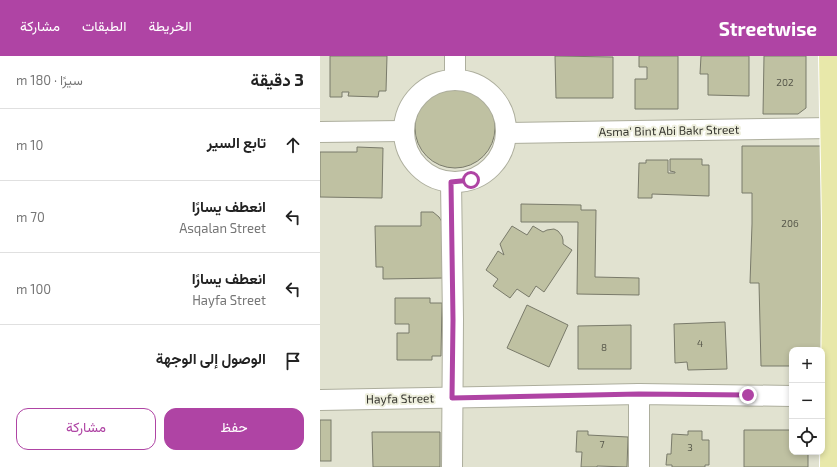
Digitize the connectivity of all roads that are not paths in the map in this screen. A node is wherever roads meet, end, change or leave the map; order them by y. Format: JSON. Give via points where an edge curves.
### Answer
{"nodes":[{"id":1,"x":455,"y":56,"type":"edge"},
{"id":2,"x":830,"y":56,"type":"edge"},
{"id":3,"x":455,"y":80,"type":"junction"},
{"id":4,"x":832,"y":128,"type":"junction"},
{"id":5,"x":403,"y":131,"type":"junction"},
{"id":6,"x":320,"y":132,"type":"edge"},
{"id":7,"x":506,"y":133,"type":"junction"},
{"id":8,"x":451,"y":182,"type":"junction"},
{"id":9,"x":639,"y":394,"type":"junction"},
{"id":10,"x":789,"y":396,"type":"edge"},
{"id":11,"x":827,"y":397,"type":"edge"},
{"id":12,"x":452,"y":398,"type":"junction"},
{"id":13,"x":320,"y":400,"type":"edge"},
{"id":14,"x":452,"y":467,"type":"edge"},
{"id":15,"x":639,"y":467,"type":"edge"},
{"id":16,"x":831,"y":467,"type":"edge"}],
"edges":[{"from":1,"to":3,"type":"street"},
{"from":2,"to":4,"type":"main road"},
{"from":3,"to":5,"type":"street","via":[[439,82],[425,89],[413,100],[406,115]]},
{"from":3,"to":7,"type":"street","via":[[475,84],[492,96],[503,113]]},
{"from":4,"to":7,"type":"street","name":"Asma' Bint Abi Bakr Street"},
{"from":4,"to":11,"type":"main road","via":[[833,223]]},
{"from":5,"to":6,"type":"street"},
{"from":5,"to":8,"type":"street","via":[[407,150],[417,166],[432,177]]},
{"from":7,"to":8,"type":"street","via":[[501,153],[489,169],[471,180]]},
{"from":8,"to":12,"type":"street"},
{"from":9,"to":10,"type":"street","name":"Hayfa Street"},
{"from":9,"to":12,"type":"street","name":"Hayfa Street"},
{"from":9,"to":15,"type":"street"},
{"from":11,"to":16,"type":"main road"},
{"from":12,"to":13,"type":"street","name":"Hayfa Street"},
{"from":12,"to":14,"type":"street"}]}
